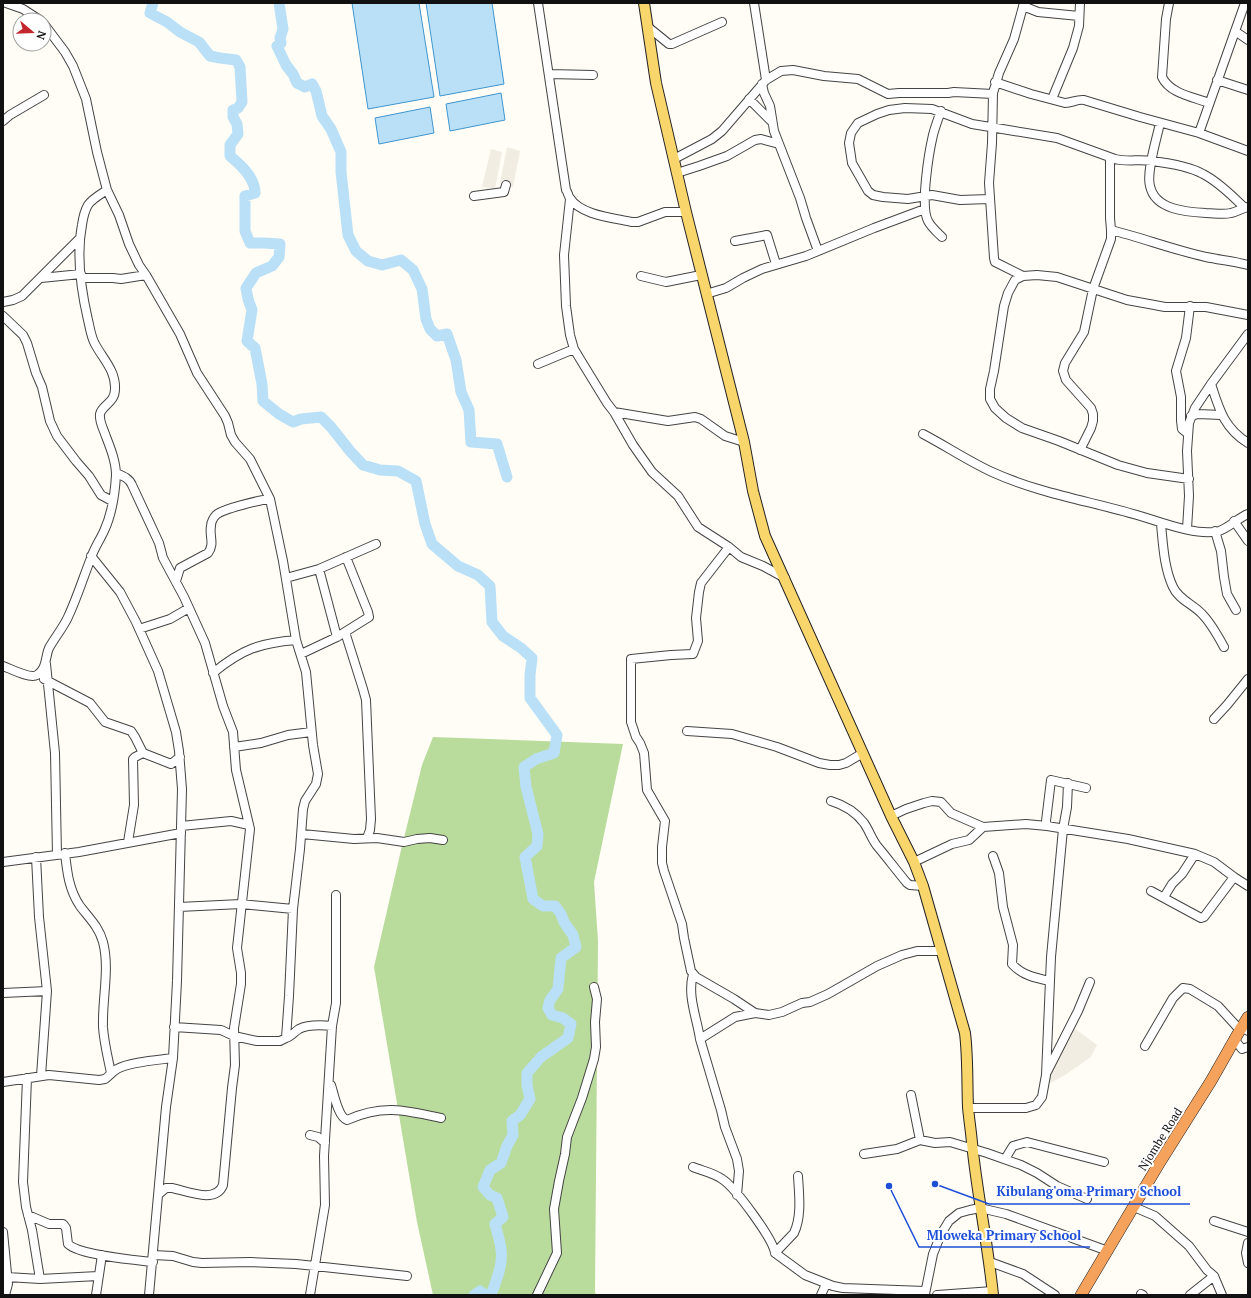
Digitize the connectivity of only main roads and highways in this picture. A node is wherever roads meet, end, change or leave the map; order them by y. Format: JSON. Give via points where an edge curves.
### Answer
{"nodes":[{"id":1,"x":644,"y":3,"type":"edge"},
{"id":2,"x":1244,"y":1026,"type":"edge"},
{"id":3,"x":993,"y":1293,"type":"edge"},
{"id":4,"x":1081,"y":1295,"type":"edge"}],
"edges":[{"from":1,"to":3,"type":"main road","via":[[656,83],[765,536],[914,862],[965,1033],[968,1108]]},
{"from":2,"to":4,"type":"highway","name":"Njombe Road"}]}
